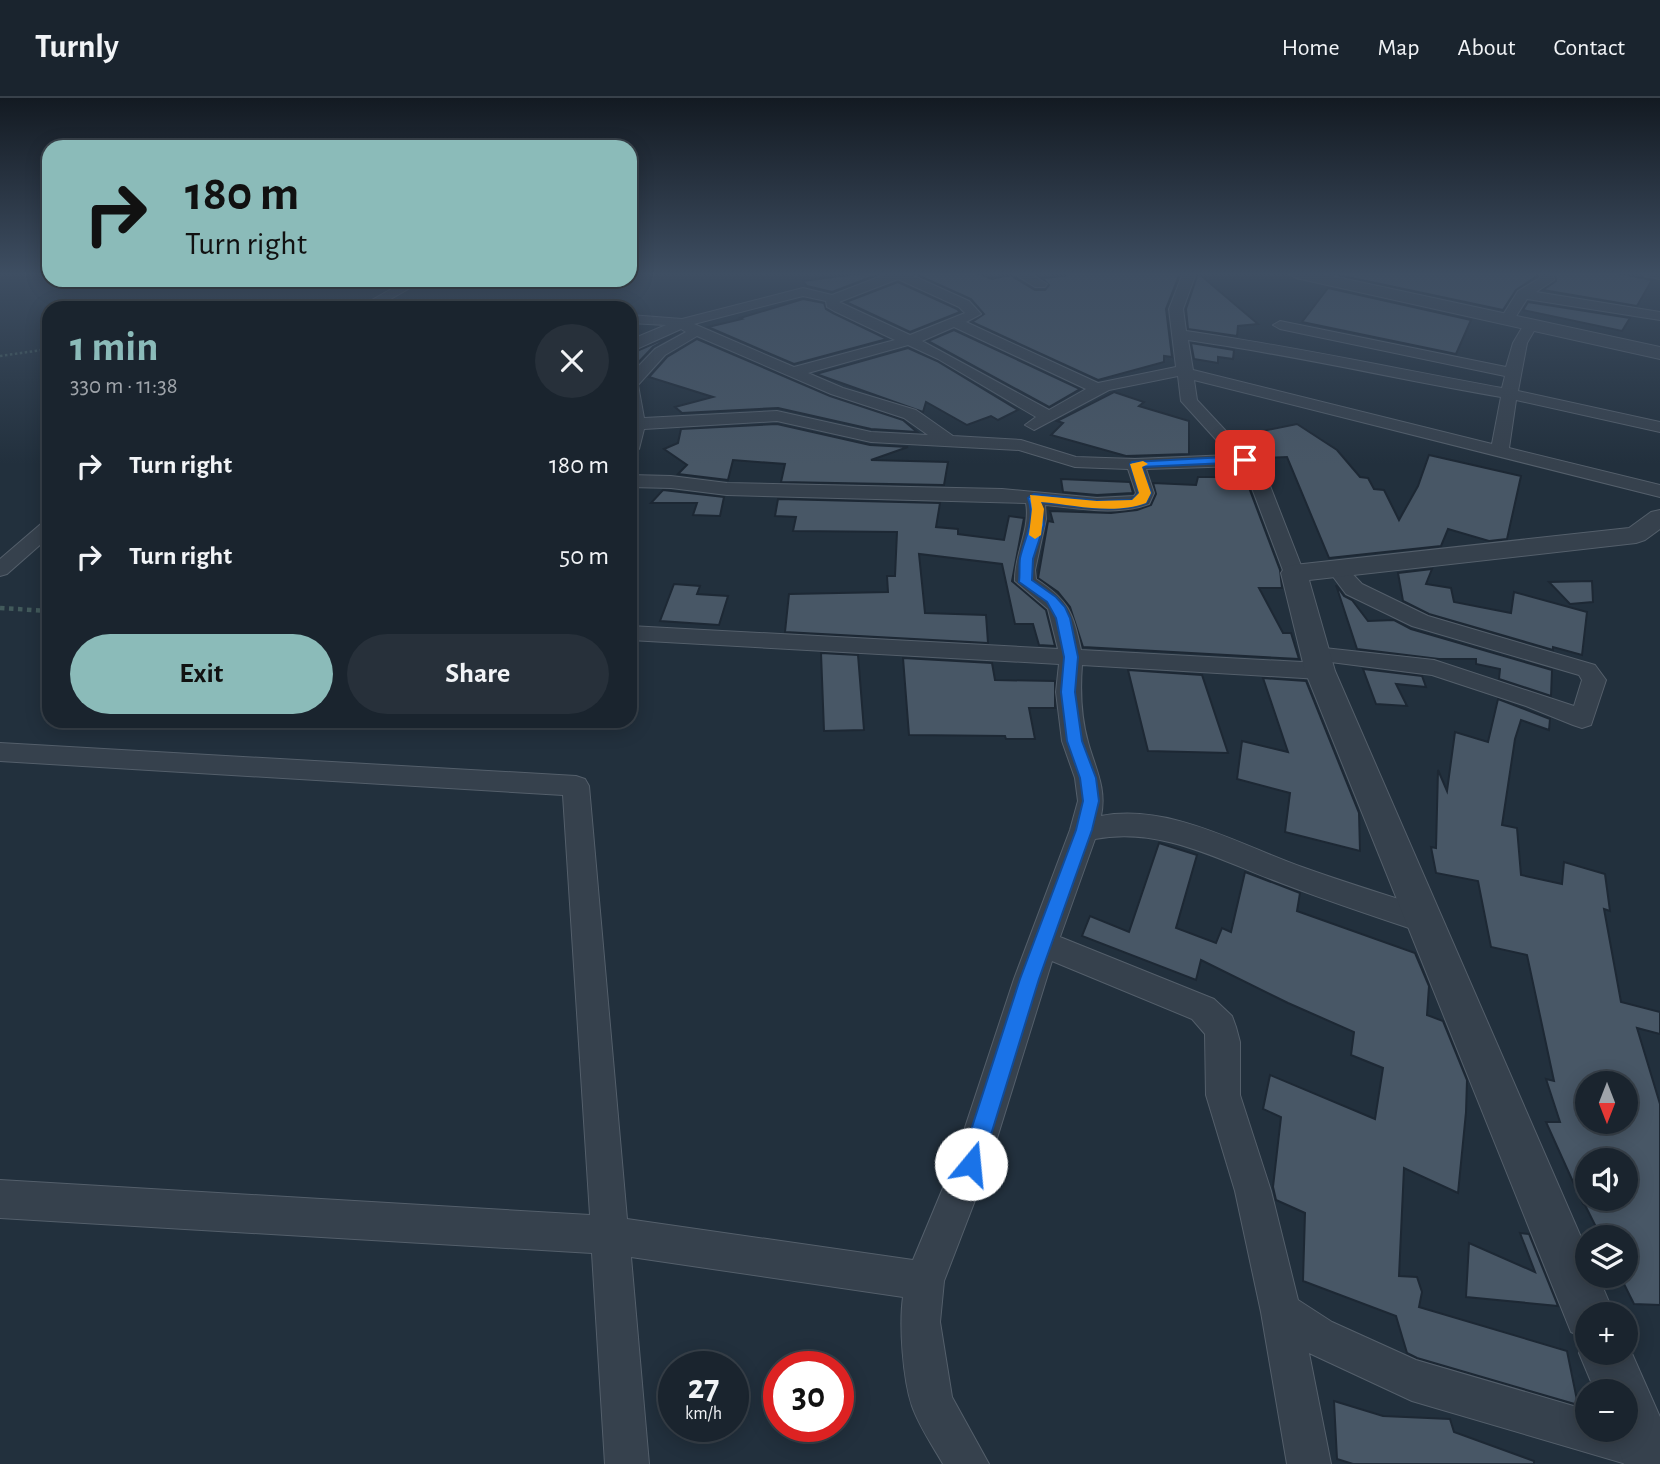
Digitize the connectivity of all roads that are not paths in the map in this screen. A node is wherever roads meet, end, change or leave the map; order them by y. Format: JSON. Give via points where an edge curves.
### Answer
{"nodes":[{"id":1,"x":677,"y":337,"type":"edge"},
{"id":2,"x":713,"y":337,"type":"edge"},
{"id":3,"x":904,"y":337,"type":"edge"},
{"id":4,"x":920,"y":337,"type":"edge"},
{"id":5,"x":986,"y":337,"type":"edge"},
{"id":6,"x":1180,"y":337,"type":"edge"},
{"id":7,"x":1201,"y":337,"type":"edge"},
{"id":8,"x":1337,"y":337,"type":"edge"},
{"id":9,"x":1524,"y":337,"type":"edge"},
{"id":10,"x":1588,"y":337,"type":"edge"},
{"id":11,"x":911,"y":340,"type":"junction"},
{"id":12,"x":1660,"y":353,"type":"edge"},
{"id":13,"x":792,"y":372,"type":"junction"},
{"id":14,"x":1185,"y":372,"type":"junction"},
{"id":15,"x":1513,"y":373,"type":"junction"},
{"id":16,"x":637,"y":377,"type":"edge"},
{"id":17,"x":1098,"y":389,"type":"junction"},
{"id":18,"x":1511,"y":394,"type":"junction"},
{"id":19,"x":1049,"y":416,"type":"junction"},
{"id":20,"x":637,"y":424,"type":"edge"},
{"id":21,"x":1660,"y":427,"type":"edge"},
{"id":22,"x":950,"y":442,"type":"junction"},
{"id":23,"x":1000,"y":444,"type":"junction"},
{"id":24,"x":1499,"y":452,"type":"junction"},
{"id":25,"x":1245,"y":460,"type":"junction"},
{"id":26,"x":1135,"y":464,"type":"junction"},
{"id":27,"x":637,"y":481,"type":"edge"},
{"id":28,"x":1660,"y":491,"type":"edge"},
{"id":29,"x":1034,"y":498,"type":"junction"},
{"id":30,"x":1660,"y":517,"type":"edge"},
{"id":31,"x":42,"y":533,"type":"edge"},
{"id":32,"x":0,"y":570,"type":"edge"},
{"id":33,"x":1338,"y":570,"type":"junction"},
{"id":34,"x":1294,"y":573,"type":"junction"},
{"id":35,"x":637,"y":633,"type":"edge"},
{"id":36,"x":1071,"y":657,"type":"junction"},
{"id":37,"x":1317,"y":663,"type":"junction"},
{"id":38,"x":0,"y":752,"type":"edge"},
{"id":39,"x":1084,"y":830,"type":"junction"},
{"id":40,"x":1424,"y":920,"type":"junction"},
{"id":41,"x":1044,"y":945,"type":"junction"},
{"id":42,"x":0,"y":1199,"type":"edge"},
{"id":43,"x":610,"y":1235,"type":"junction"},
{"id":44,"x":924,"y":1281,"type":"junction"},
{"id":45,"x":1584,"y":1302,"type":"edge"},
{"id":46,"x":1281,"y":1312,"type":"junction"},
{"id":47,"x":1641,"y":1438,"type":"edge"},
{"id":48,"x":627,"y":1464,"type":"edge"},
{"id":49,"x":967,"y":1464,"type":"edge"},
{"id":50,"x":1309,"y":1464,"type":"edge"}],
"edges":[{"from":1,"to":16,"type":"street"},
{"from":2,"to":13,"type":"street"},
{"from":3,"to":11,"type":"street"},
{"from":4,"to":11,"type":"street"},
{"from":5,"to":17,"type":"street"},
{"from":6,"to":14,"type":"street"},
{"from":7,"to":18,"type":"street"},
{"from":8,"to":15,"type":"street"},
{"from":9,"to":15,"type":"street"},
{"from":10,"to":12,"type":"street"},
{"from":11,"to":13,"type":"street"},
{"from":11,"to":19,"type":"street"},
{"from":13,"to":22,"type":"street","via":[[910,414]]},
{"from":14,"to":17,"type":"street"},
{"from":14,"to":24,"type":"street"},
{"from":14,"to":25,"type":"street","via":[[1189,401]]},
{"from":15,"to":18,"type":"street"},
{"from":17,"to":19,"type":"street"},
{"from":18,"to":21,"type":"street"},
{"from":18,"to":24,"type":"street"},
{"from":19,"to":23,"type":"street"},
{"from":20,"to":22,"type":"street","via":[[777,416],[871,437]]},
{"from":22,"to":23,"type":"street"},
{"from":23,"to":26,"type":"street","via":[[1021,445],[1075,462]]},
{"from":24,"to":28,"type":"street"},
{"from":25,"to":26,"type":"street"},
{"from":25,"to":34,"type":"street","via":[[1256,473]]},
{"from":26,"to":29,"type":"street","via":[[1145,493],[1134,503]]},
{"from":27,"to":29,"type":"street","via":[[727,489]]},
{"from":29,"to":36,"type":"street","via":[[1038,525],[1026,559],[1026,582],[1058,607]]},
{"from":30,"to":33,"type":"street","via":[[1636,535]]},
{"from":31,"to":32,"type":"street"},
{"from":33,"to":34,"type":"street"},
{"from":33,"to":37,"type":"street","via":[[1354,589],[1420,621],[1587,670],[1594,680],[1582,719],[1434,668]]},
{"from":34,"to":37,"type":"street"},
{"from":35,"to":36,"type":"street"},
{"from":36,"to":37,"type":"street"},
{"from":36,"to":39,"type":"street","via":[[1068,692],[1075,741],[1091,794]]},
{"from":37,"to":40,"type":"street"},
{"from":38,"to":43,"type":"street","via":[[576,786]]},
{"from":39,"to":40,"type":"street","via":[[1115,823],[1187,836]]},
{"from":39,"to":41,"type":"street"},
{"from":40,"to":45,"type":"street"},
{"from":41,"to":44,"type":"street","via":[[971,1164]]},
{"from":41,"to":46,"type":"street","via":[[1203,1009],[1220,1027],[1223,1096],[1253,1191]]},
{"from":42,"to":43,"type":"street"},
{"from":43,"to":44,"type":"street"},
{"from":43,"to":48,"type":"street"},
{"from":44,"to":49,"type":"street","via":[[920,1322],[932,1403]]},
{"from":46,"to":47,"type":"street","via":[[1318,1336],[1412,1380]]},
{"from":46,"to":50,"type":"street"}]}
